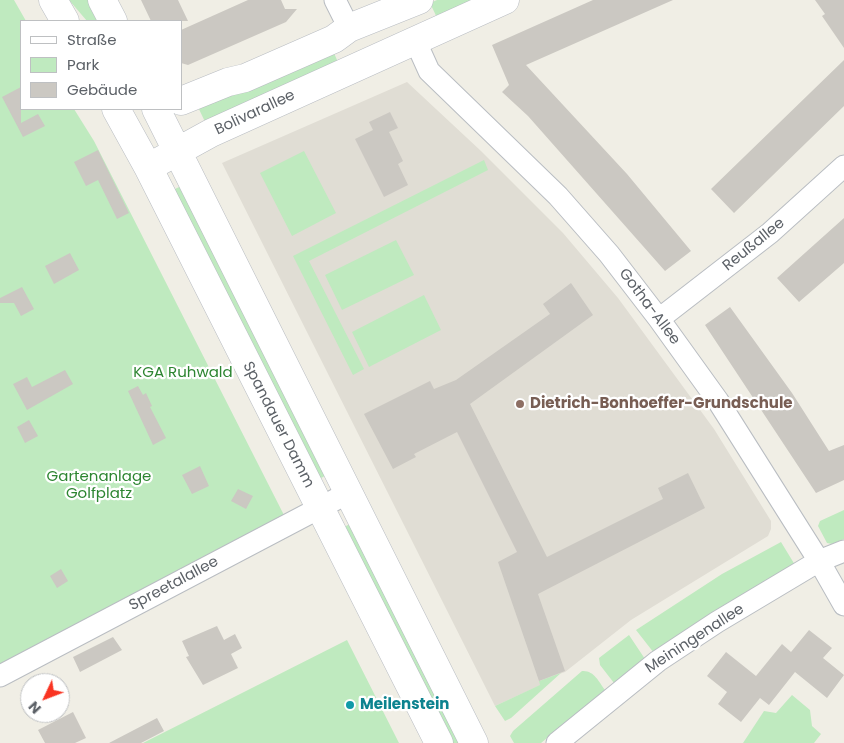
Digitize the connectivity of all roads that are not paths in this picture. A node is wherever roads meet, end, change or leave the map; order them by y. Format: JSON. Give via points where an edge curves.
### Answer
{"nodes":[{"id":1,"x":53,"y":0,"type":"edge"},
{"id":2,"x":102,"y":0,"type":"edge"},
{"id":3,"x":335,"y":0,"type":"edge"},
{"id":4,"x":505,"y":0,"type":"edge"},
{"id":5,"x":410,"y":3,"type":"edge"},
{"id":6,"x":64,"y":20,"type":"edge"},
{"id":7,"x":112,"y":20,"type":"edge"},
{"id":8,"x":349,"y":28,"type":"junction"},
{"id":9,"x":416,"y":40,"type":"junction"},
{"id":10,"x":365,"y":62,"type":"junction"},
{"id":11,"x":182,"y":100,"type":"edge"},
{"id":12,"x":150,"y":110,"type":"edge"},
{"id":13,"x":164,"y":110,"type":"edge"},
{"id":14,"x":120,"y":117,"type":"edge"},
{"id":15,"x":176,"y":152,"type":"junction"},
{"id":16,"x":844,"y":166,"type":"edge"},
{"id":17,"x":148,"y":167,"type":"junction"},
{"id":18,"x":659,"y":319,"type":"junction"},
{"id":19,"x":348,"y":493,"type":"junction"},
{"id":20,"x":319,"y":507,"type":"junction"},
{"id":21,"x":844,"y":551,"type":"edge"},
{"id":22,"x":819,"y":561,"type":"junction"},
{"id":23,"x":844,"y":605,"type":"edge"},
{"id":24,"x":0,"y":676,"type":"edge"},
{"id":25,"x":438,"y":743,"type":"edge"},
{"id":26,"x":474,"y":743,"type":"edge"},
{"id":27,"x":556,"y":743,"type":"edge"}],
"edges":[{"from":1,"to":6,"type":"main road"},
{"from":2,"to":7,"type":"main road"},
{"from":3,"to":8,"type":"street"},
{"from":4,"to":9,"type":"main road","name":"Bolivarallee"},
{"from":5,"to":8,"type":"main road"},
{"from":5,"to":9,"type":"main road"},
{"from":8,"to":10,"type":"main road"},
{"from":8,"to":11,"type":"main road","via":[[334,39],[245,78]]},
{"from":9,"to":10,"type":"main road","name":"Bolivarallee"},
{"from":9,"to":18,"type":"street","name":"Gotha-Allee","via":[[429,71],[558,196],[609,254]]},
{"from":10,"to":15,"type":"main road","name":"Bolivarallee","via":[[210,133]]},
{"from":12,"to":14,"type":"main road"},
{"from":13,"to":15,"type":"main road"},
{"from":14,"to":17,"type":"main road","name":"Spandauer Damm"},
{"from":15,"to":17,"type":"main road","name":"Bolivarallee"},
{"from":15,"to":19,"type":"main road"},
{"from":16,"to":18,"type":"street","name":"Reußallee","via":[[770,233]]},
{"from":17,"to":20,"type":"main road","name":"Spandauer Damm"},
{"from":18,"to":22,"type":"street","name":"Gotha-Allee","via":[[718,401]]},
{"from":19,"to":20,"type":"street","name":"Spreetalallee"},
{"from":19,"to":26,"type":"main road"},
{"from":20,"to":24,"type":"street","name":"Spreetalallee"},
{"from":20,"to":25,"type":"main road","name":"Spandauer Damm"},
{"from":21,"to":22,"type":"street","name":"Meiningenallee"},
{"from":22,"to":23,"type":"street","name":"Gotha-Allee"},
{"from":22,"to":27,"type":"street","name":"Meiningenallee","via":[[658,661]]}]}
